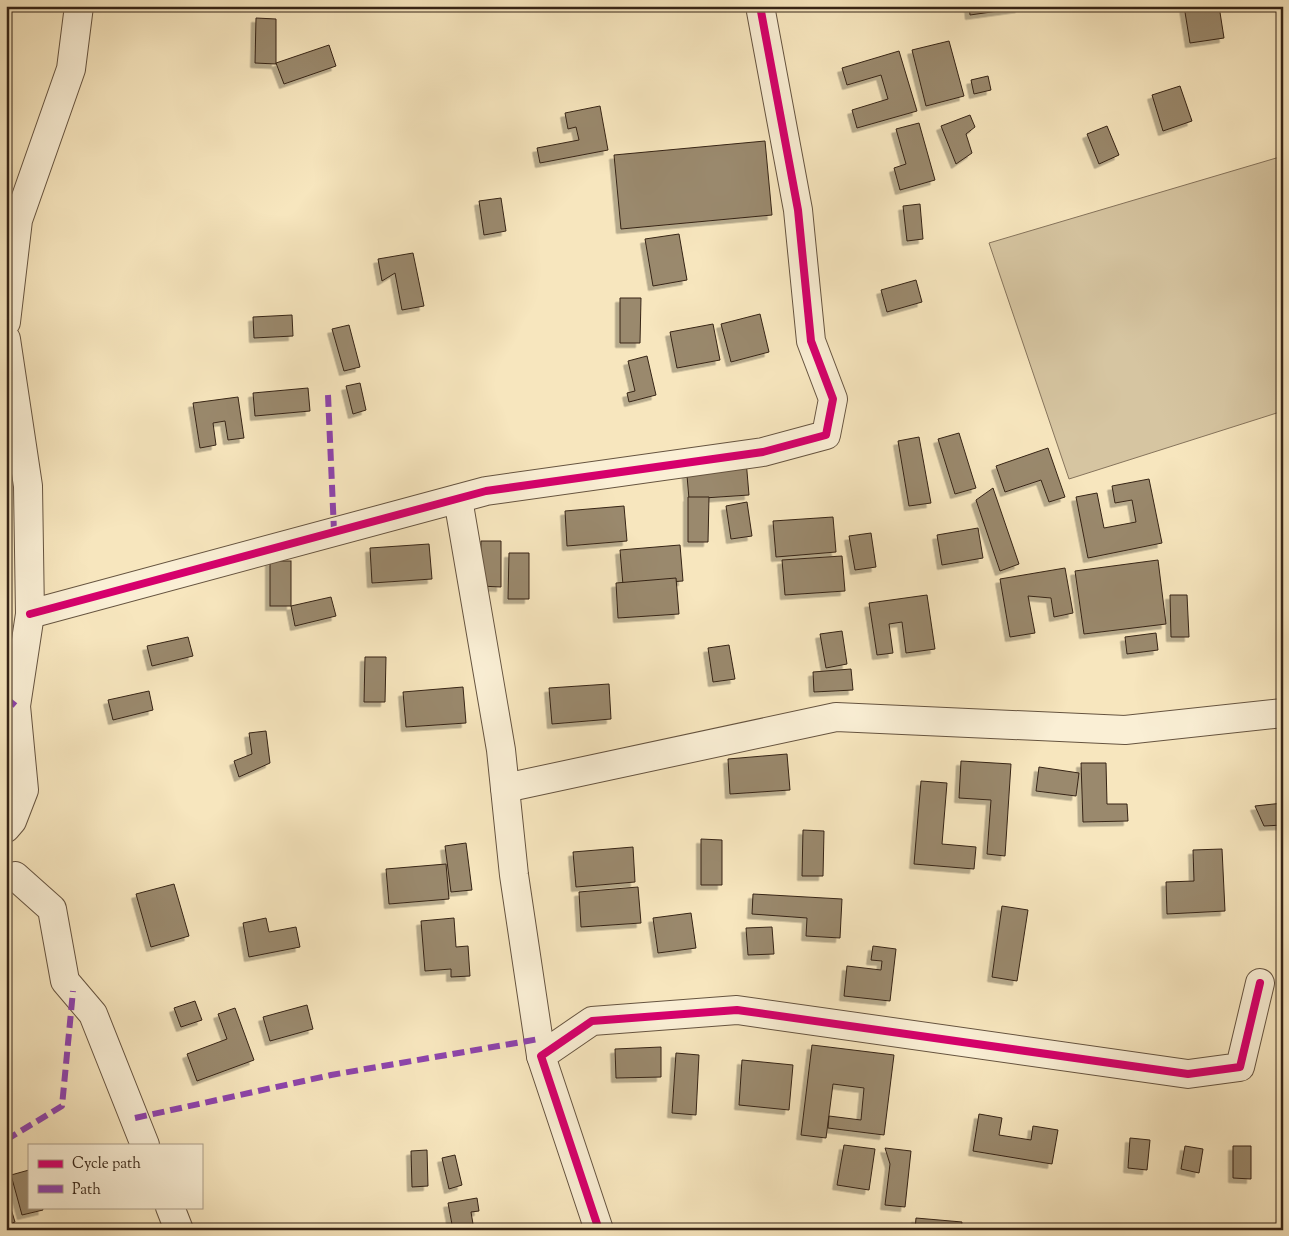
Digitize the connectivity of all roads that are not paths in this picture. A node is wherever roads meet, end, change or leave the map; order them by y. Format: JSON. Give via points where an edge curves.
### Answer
{"nodes":[{"id":1,"x":79,"y":6,"type":"edge"},
{"id":2,"x":760,"y":6,"type":"edge"},
{"id":3,"x":6,"y":322,"type":"edge"},
{"id":4,"x":6,"y":339,"type":"edge"},
{"id":5,"x":458,"y":499,"type":"junction"},
{"id":6,"x":30,"y":614,"type":"junction"},
{"id":7,"x":1283,"y":713,"type":"edge"},
{"id":8,"x":505,"y":788,"type":"junction"},
{"id":9,"x":6,"y":828,"type":"edge"},
{"id":10,"x":6,"y":878,"type":"edge"},
{"id":11,"x":1260,"y":983,"type":"dead end"},
{"id":12,"x":541,"y":1056,"type":"junction"},
{"id":13,"x":145,"y":1144,"type":"edge"},
{"id":14,"x":170,"y":1208,"type":"edge"},
{"id":15,"x":179,"y":1230,"type":"edge"},
{"id":16,"x":599,"y":1230,"type":"edge"}],
"edges":[{"from":1,"to":3,"type":"street","via":[[71,69],[18,220]]},
{"from":2,"to":5,"type":"street","via":[[798,210],[811,341],[833,399],[826,435],[763,452],[486,491]]},
{"from":4,"to":6,"type":"street","via":[[28,486]]},
{"from":5,"to":6,"type":"street"},
{"from":5,"to":8,"type":"street","via":[[502,750]]},
{"from":6,"to":9,"type":"street","via":[[16,706],[24,790]]},
{"from":7,"to":8,"type":"street","via":[[1125,730],[836,717]]},
{"from":8,"to":12,"type":"street","via":[[514,875]]},
{"from":10,"to":13,"type":"street","via":[[15,876],[52,909],[65,981],[93,1014]]},
{"from":11,"to":12,"type":"street","via":[[1240,1067],[1188,1074],[738,1010],[592,1022]]},
{"from":12,"to":16,"type":"street"},
{"from":14,"to":15,"type":"street"}]}
